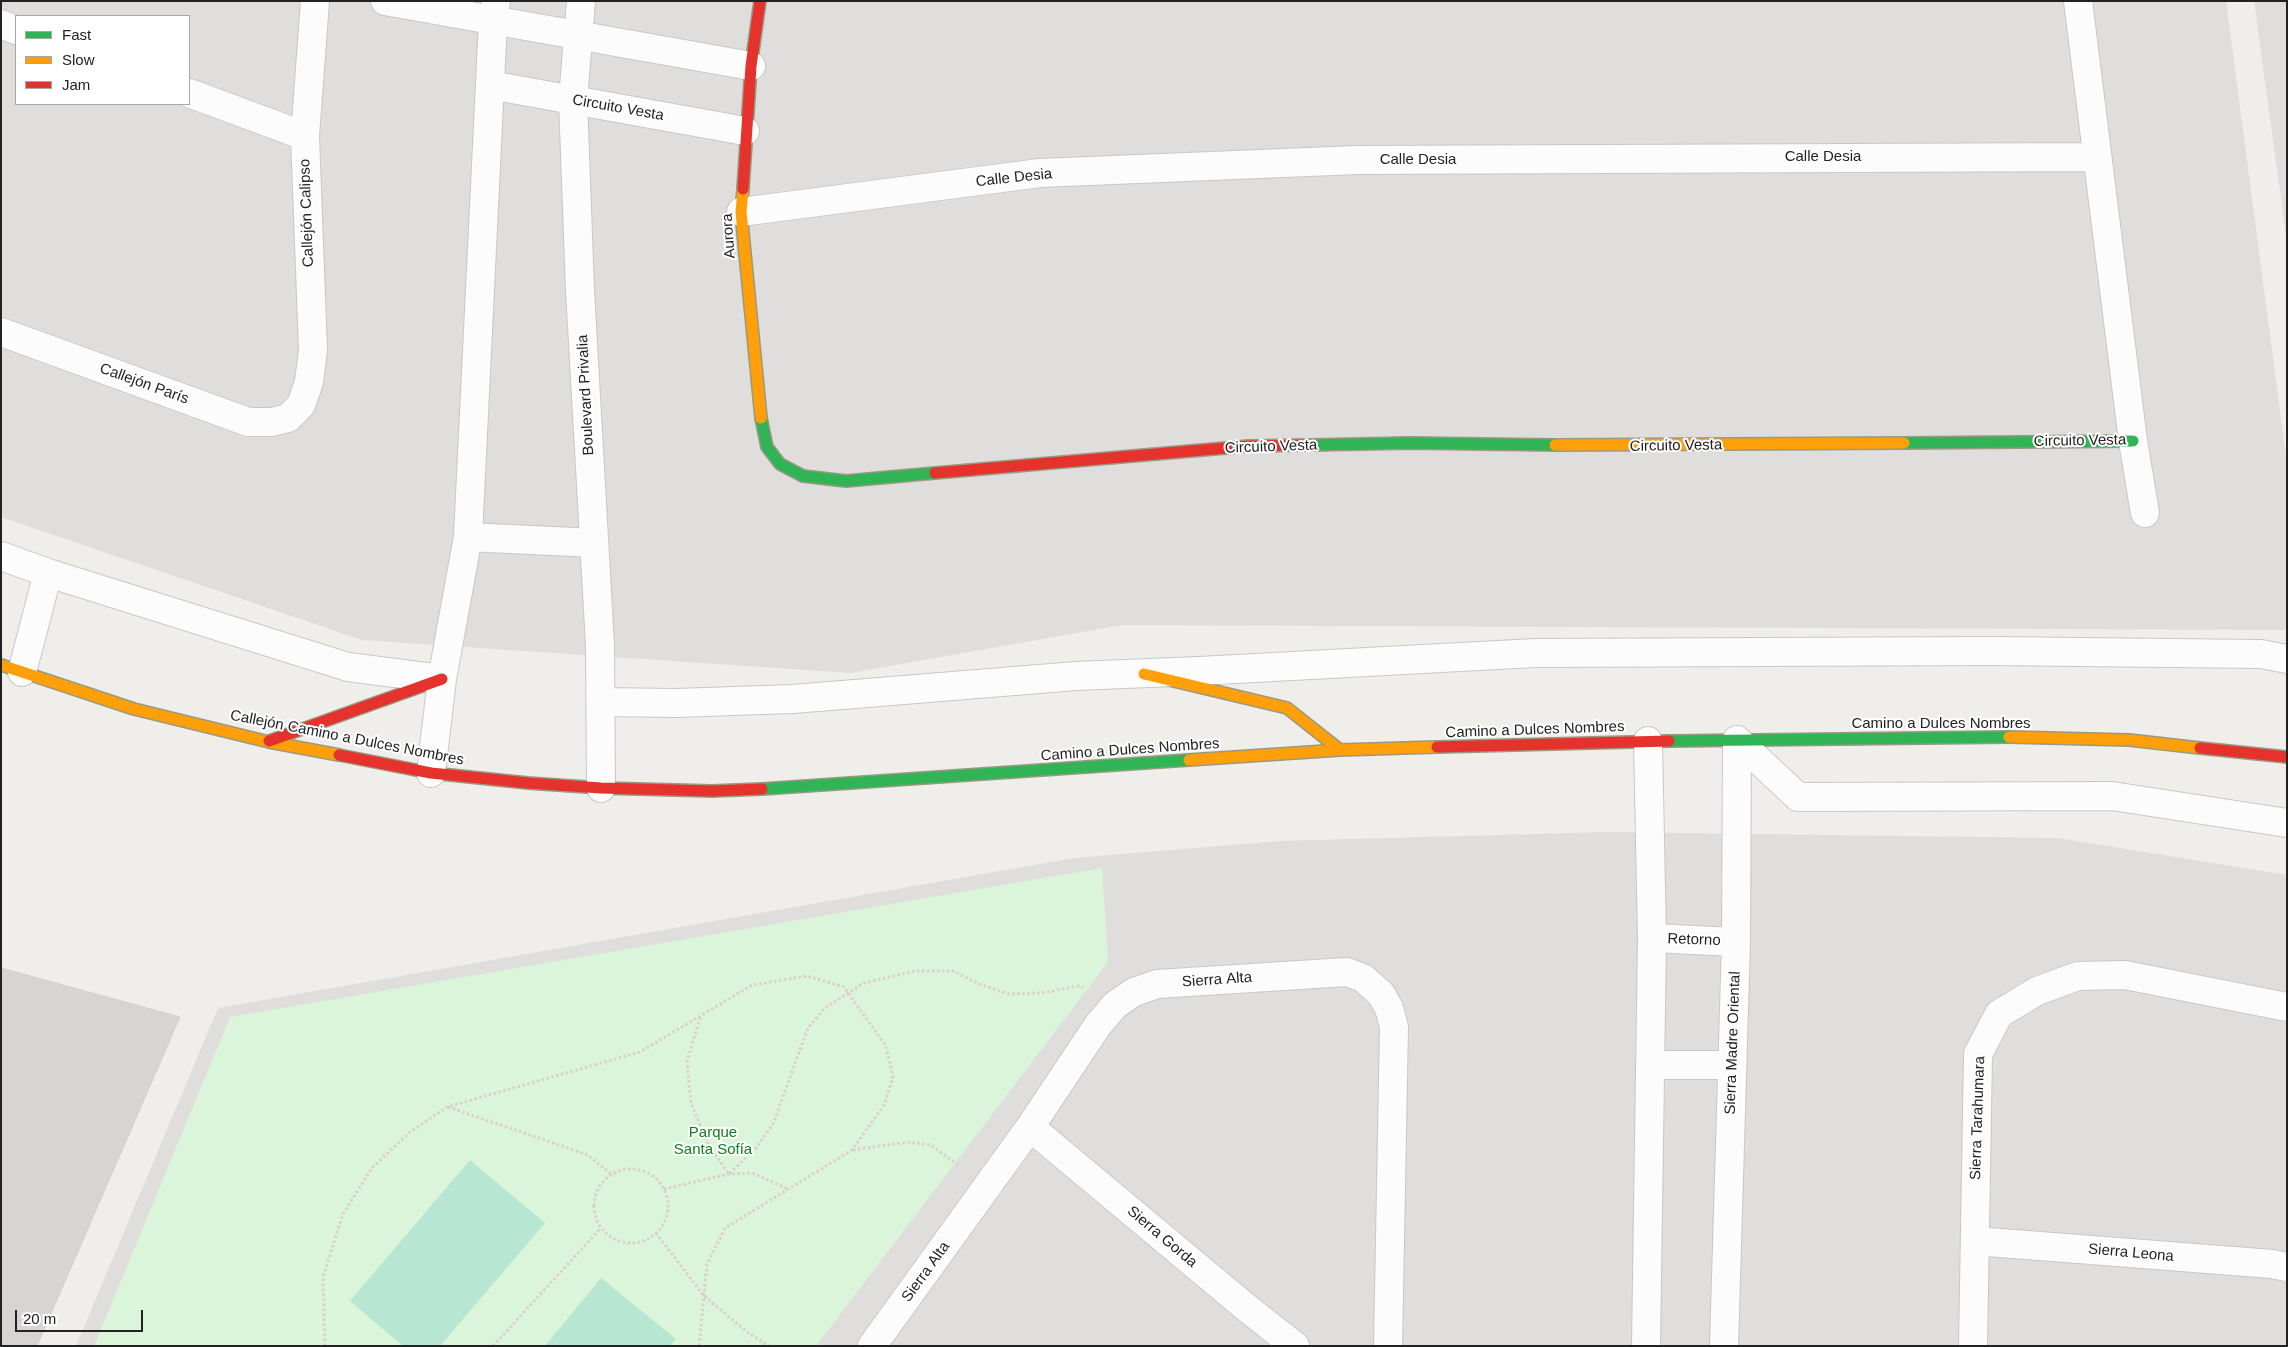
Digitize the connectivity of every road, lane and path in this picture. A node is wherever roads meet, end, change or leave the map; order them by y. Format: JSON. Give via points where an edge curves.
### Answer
{"nodes":[{"id":1,"x":315,"y":1,"type":"edge"},
{"id":2,"x":385,"y":1,"type":"edge"},
{"id":3,"x":581,"y":1,"type":"edge"},
{"id":4,"x":760,"y":1,"type":"edge"},
{"id":5,"x":2078,"y":1,"type":"edge"},
{"id":6,"x":495,"y":11,"type":"edge"},
{"id":7,"x":1,"y":24,"type":"edge"},
{"id":8,"x":15,"y":30,"type":"edge"},
{"id":9,"x":577,"y":36,"type":"junction"},
{"id":10,"x":751,"y":66,"type":"junction"},
{"id":11,"x":490,"y":85,"type":"junction"},
{"id":12,"x":190,"y":93,"type":"edge"},
{"id":13,"x":573,"y":100,"type":"junction"},
{"id":14,"x":745,"y":131,"type":"junction"},
{"id":15,"x":305,"y":136,"type":"junction"},
{"id":16,"x":2097,"y":158,"type":"junction"},
{"id":17,"x":741,"y":212,"type":"junction"},
{"id":18,"x":1,"y":332,"type":"edge"},
{"id":19,"x":288,"y":418,"type":"joint"},
{"id":20,"x":2133,"y":442,"type":"junction"},
{"id":21,"x":780,"y":464,"type":"joint"},
{"id":22,"x":2145,"y":513,"type":"dead end"},
{"id":23,"x":468,"y":537,"type":"junction"},
{"id":24,"x":594,"y":543,"type":"junction"},
{"id":25,"x":1,"y":556,"type":"edge"},
{"id":26,"x":48,"y":573,"type":"junction"},
{"id":27,"x":2287,"y":659,"type":"edge"},
{"id":28,"x":12,"y":669,"type":"edge"},
{"id":29,"x":1144,"y":674,"type":"junction"},
{"id":30,"x":442,"y":680,"type":"junction"},
{"id":31,"x":601,"y":702,"type":"junction"},
{"id":32,"x":1737,"y":740,"type":"junction"},
{"id":33,"x":1648,"y":741,"type":"junction"},
{"id":34,"x":269,"y":742,"type":"junction"},
{"id":35,"x":1340,"y":750,"type":"junction"},
{"id":36,"x":2287,"y":758,"type":"edge"},
{"id":37,"x":430,"y":772,"type":"junction"},
{"id":38,"x":602,"y":788,"type":"junction"},
{"id":39,"x":785,"y":788,"type":"joint"},
{"id":40,"x":2287,"y":823,"type":"edge"},
{"id":41,"x":1652,"y":938,"type":"junction"},
{"id":42,"x":1736,"y":942,"type":"junction"},
{"id":43,"x":849,"y":993,"type":"junction"},
{"id":44,"x":1115,"y":1005,"type":"junction"},
{"id":45,"x":2287,"y":1007,"type":"edge"},
{"id":46,"x":700,"y":1016,"type":"junction"},
{"id":47,"x":1650,"y":1065,"type":"junction"},
{"id":48,"x":1732,"y":1065,"type":"junction"},
{"id":49,"x":447,"y":1107,"type":"junction"},
{"id":50,"x":1030,"y":1127,"type":"junction"},
{"id":51,"x":852,"y":1150,"type":"junction"},
{"id":52,"x":611,"y":1174,"type":"junction"},
{"id":53,"x":729,"y":1174,"type":"junction"},
{"id":54,"x":987,"y":1186,"type":"junction"},
{"id":55,"x":664,"y":1189,"type":"junction"},
{"id":56,"x":788,"y":1189,"type":"junction"},
{"id":57,"x":601,"y":1228,"type":"junction"},
{"id":58,"x":656,"y":1233,"type":"junction"},
{"id":59,"x":1975,"y":1241,"type":"junction"},
{"id":60,"x":2287,"y":1267,"type":"edge"},
{"id":61,"x":704,"y":1296,"type":"junction"},
{"id":62,"x":882,"y":1342,"type":"edge"},
{"id":63,"x":325,"y":1346,"type":"edge"},
{"id":64,"x":493,"y":1346,"type":"edge"},
{"id":65,"x":699,"y":1346,"type":"edge"},
{"id":66,"x":769,"y":1346,"type":"edge"},
{"id":67,"x":1295,"y":1346,"type":"edge"},
{"id":68,"x":1388,"y":1346,"type":"edge"},
{"id":69,"x":1646,"y":1346,"type":"edge"},
{"id":70,"x":1724,"y":1346,"type":"edge"},
{"id":71,"x":1973,"y":1346,"type":"edge"}],
"edges":[{"from":1,"to":15,"type":"street","name":"Callejón Calipso"},
{"from":2,"to":6,"type":"street"},
{"from":3,"to":9,"type":"street","name":"Boulevard Privalia"},
{"from":4,"to":10,"type":"main road","name":"Aurora"},
{"from":5,"to":16,"type":"street","name":"Circuito Vesta"},
{"from":6,"to":9,"type":"street"},
{"from":6,"to":11,"type":"street"},
{"from":7,"to":8,"type":"street"},
{"from":9,"to":10,"type":"street"},
{"from":9,"to":13,"type":"street","name":"Boulevard Privalia"},
{"from":10,"to":14,"type":"main road","name":"Aurora"},
{"from":11,"to":13,"type":"street","name":"Circuito Vesta"},
{"from":11,"to":23,"type":"street"},
{"from":12,"to":15,"type":"street"},
{"from":13,"to":14,"type":"street","name":"Circuito Vesta"},
{"from":13,"to":24,"type":"street","name":"Boulevard Privalia"},
{"from":14,"to":17,"type":"main road","name":"Aurora"},
{"from":15,"to":19,"type":"street","name":"Callejón Calipso","via":[[313,350],[309,382],[301,406]]},
{"from":16,"to":17,"type":"street","name":"Calle Desia","via":[[1347,160],[1040,173]]},
{"from":16,"to":20,"type":"street","name":"Circuito Vesta"},
{"from":17,"to":21,"type":"main road","name":"Aurora","via":[[761,418],[767,446]]},
{"from":18,"to":19,"type":"street","name":"Callejón París","via":[[248,422]]},
{"from":20,"to":21,"type":"main road","name":"Circuito Vesta","via":[[1249,446],[846,481],[803,476]]},
{"from":20,"to":22,"type":"street"},
{"from":23,"to":24,"type":"street"},
{"from":23,"to":30,"type":"street"},
{"from":24,"to":31,"type":"street","name":"Boulevard Privalia"},
{"from":25,"to":26,"type":"street"},
{"from":26,"to":28,"type":"street"},
{"from":26,"to":30,"type":"street","via":[[348,667]]},
{"from":27,"to":29,"type":"street","via":[[2261,654],[1535,653]]},
{"from":28,"to":34,"type":"main road","name":"Callejón Camino a Dulces Nombres","via":[[134,709]]},
{"from":29,"to":31,"type":"street","via":[[1076,676],[793,698],[675,703]]},
{"from":29,"to":35,"type":"main road","via":[[1287,708]]},
{"from":30,"to":34,"type":"main road"},
{"from":30,"to":37,"type":"street"},
{"from":31,"to":38,"type":"street","name":"Boulevard Privalia"},
{"from":32,"to":33,"type":"main road","name":"Camino a Dulces Nombres"},
{"from":32,"to":36,"type":"main road","name":"Camino a Dulces Nombres","via":[[2006,737],[2129,740]]},
{"from":32,"to":40,"type":"street","via":[[1798,797],[2112,796]]},
{"from":32,"to":42,"type":"street","name":"Sierra Madre Oriental"},
{"from":33,"to":35,"type":"main road","name":"Camino a Dulces Nombres"},
{"from":33,"to":41,"type":"street"},
{"from":34,"to":37,"type":"main road","name":"Callejón Camino a Dulces Nombres"},
{"from":35,"to":39,"type":"main road","name":"Camino a Dulces Nombres"},
{"from":37,"to":38,"type":"main road","name":"Callejón Camino a Dulces Nombres"},
{"from":38,"to":39,"type":"main road","name":"Callejón Camino a Dulces Nombres","via":[[712,791]]},
{"from":41,"to":42,"type":"street","name":"Retorno"},
{"from":41,"to":47,"type":"street"},
{"from":42,"to":48,"type":"street","name":"Sierra Madre Oriental"},
{"from":43,"to":44,"type":"path","via":[[864,984],[915,971],[953,971],[1009,994],[1079,986]]},
{"from":43,"to":46,"type":"path","via":[[844,987],[807,976],[761,983],[752,985]]},
{"from":43,"to":51,"type":"path","via":[[886,1046],[893,1077],[884,1105]]},
{"from":43,"to":53,"type":"path","via":[[825,1008],[808,1028],[773,1124],[756,1148]]},
{"from":44,"to":50,"type":"street","name":"Sierra Alta","via":[[1098,1025]]},
{"from":44,"to":68,"type":"street","name":"Sierra Alta","via":[[1134,992],[1157,984],[1347,972],[1363,978],[1381,994],[1394,1027]]},
{"from":45,"to":59,"type":"street","name":"Sierra Tarahumara","via":[[2126,975],[2078,976],[2037,991],[1999,1014],[1978,1054]]},
{"from":46,"to":49,"type":"path","via":[[640,1052]]},
{"from":46,"to":53,"type":"path","via":[[687,1062],[691,1103],[709,1146]]},
{"from":47,"to":48,"type":"street"},
{"from":47,"to":69,"type":"street"},
{"from":48,"to":70,"type":"street","name":"Sierra Madre Oriental"},
{"from":49,"to":52,"type":"path","via":[[588,1155]]},
{"from":49,"to":63,"type":"path","via":[[410,1132],[371,1169],[343,1214],[323,1277]]},
{"from":50,"to":54,"type":"street","name":"Sierra Alta"},
{"from":50,"to":67,"type":"street","name":"Sierra Gorda"},
{"from":51,"to":54,"type":"path","via":[[908,1142],[931,1145]]},
{"from":51,"to":56,"type":"path"},
{"from":52,"to":55,"type":"path","via":[[635,1169],[646,1172]]},
{"from":52,"to":57,"type":"path","via":[[596,1194],[595,1217]]},
{"from":53,"to":55,"type":"path"},
{"from":53,"to":56,"type":"path","via":[[752,1173]]},
{"from":54,"to":62,"type":"street","name":"Sierra Alta"},
{"from":55,"to":58,"type":"path","via":[[668,1200],[667,1212]]},
{"from":56,"to":61,"type":"path","via":[[725,1228],[707,1264]]},
{"from":57,"to":58,"type":"path","via":[[610,1237],[634,1243]]},
{"from":57,"to":64,"type":"path"},
{"from":58,"to":61,"type":"path"},
{"from":59,"to":60,"type":"street","name":"Sierra Leona"},
{"from":59,"to":71,"type":"street","name":"Sierra Tarahumara"},
{"from":61,"to":65,"type":"path"},
{"from":61,"to":66,"type":"path"}]}
